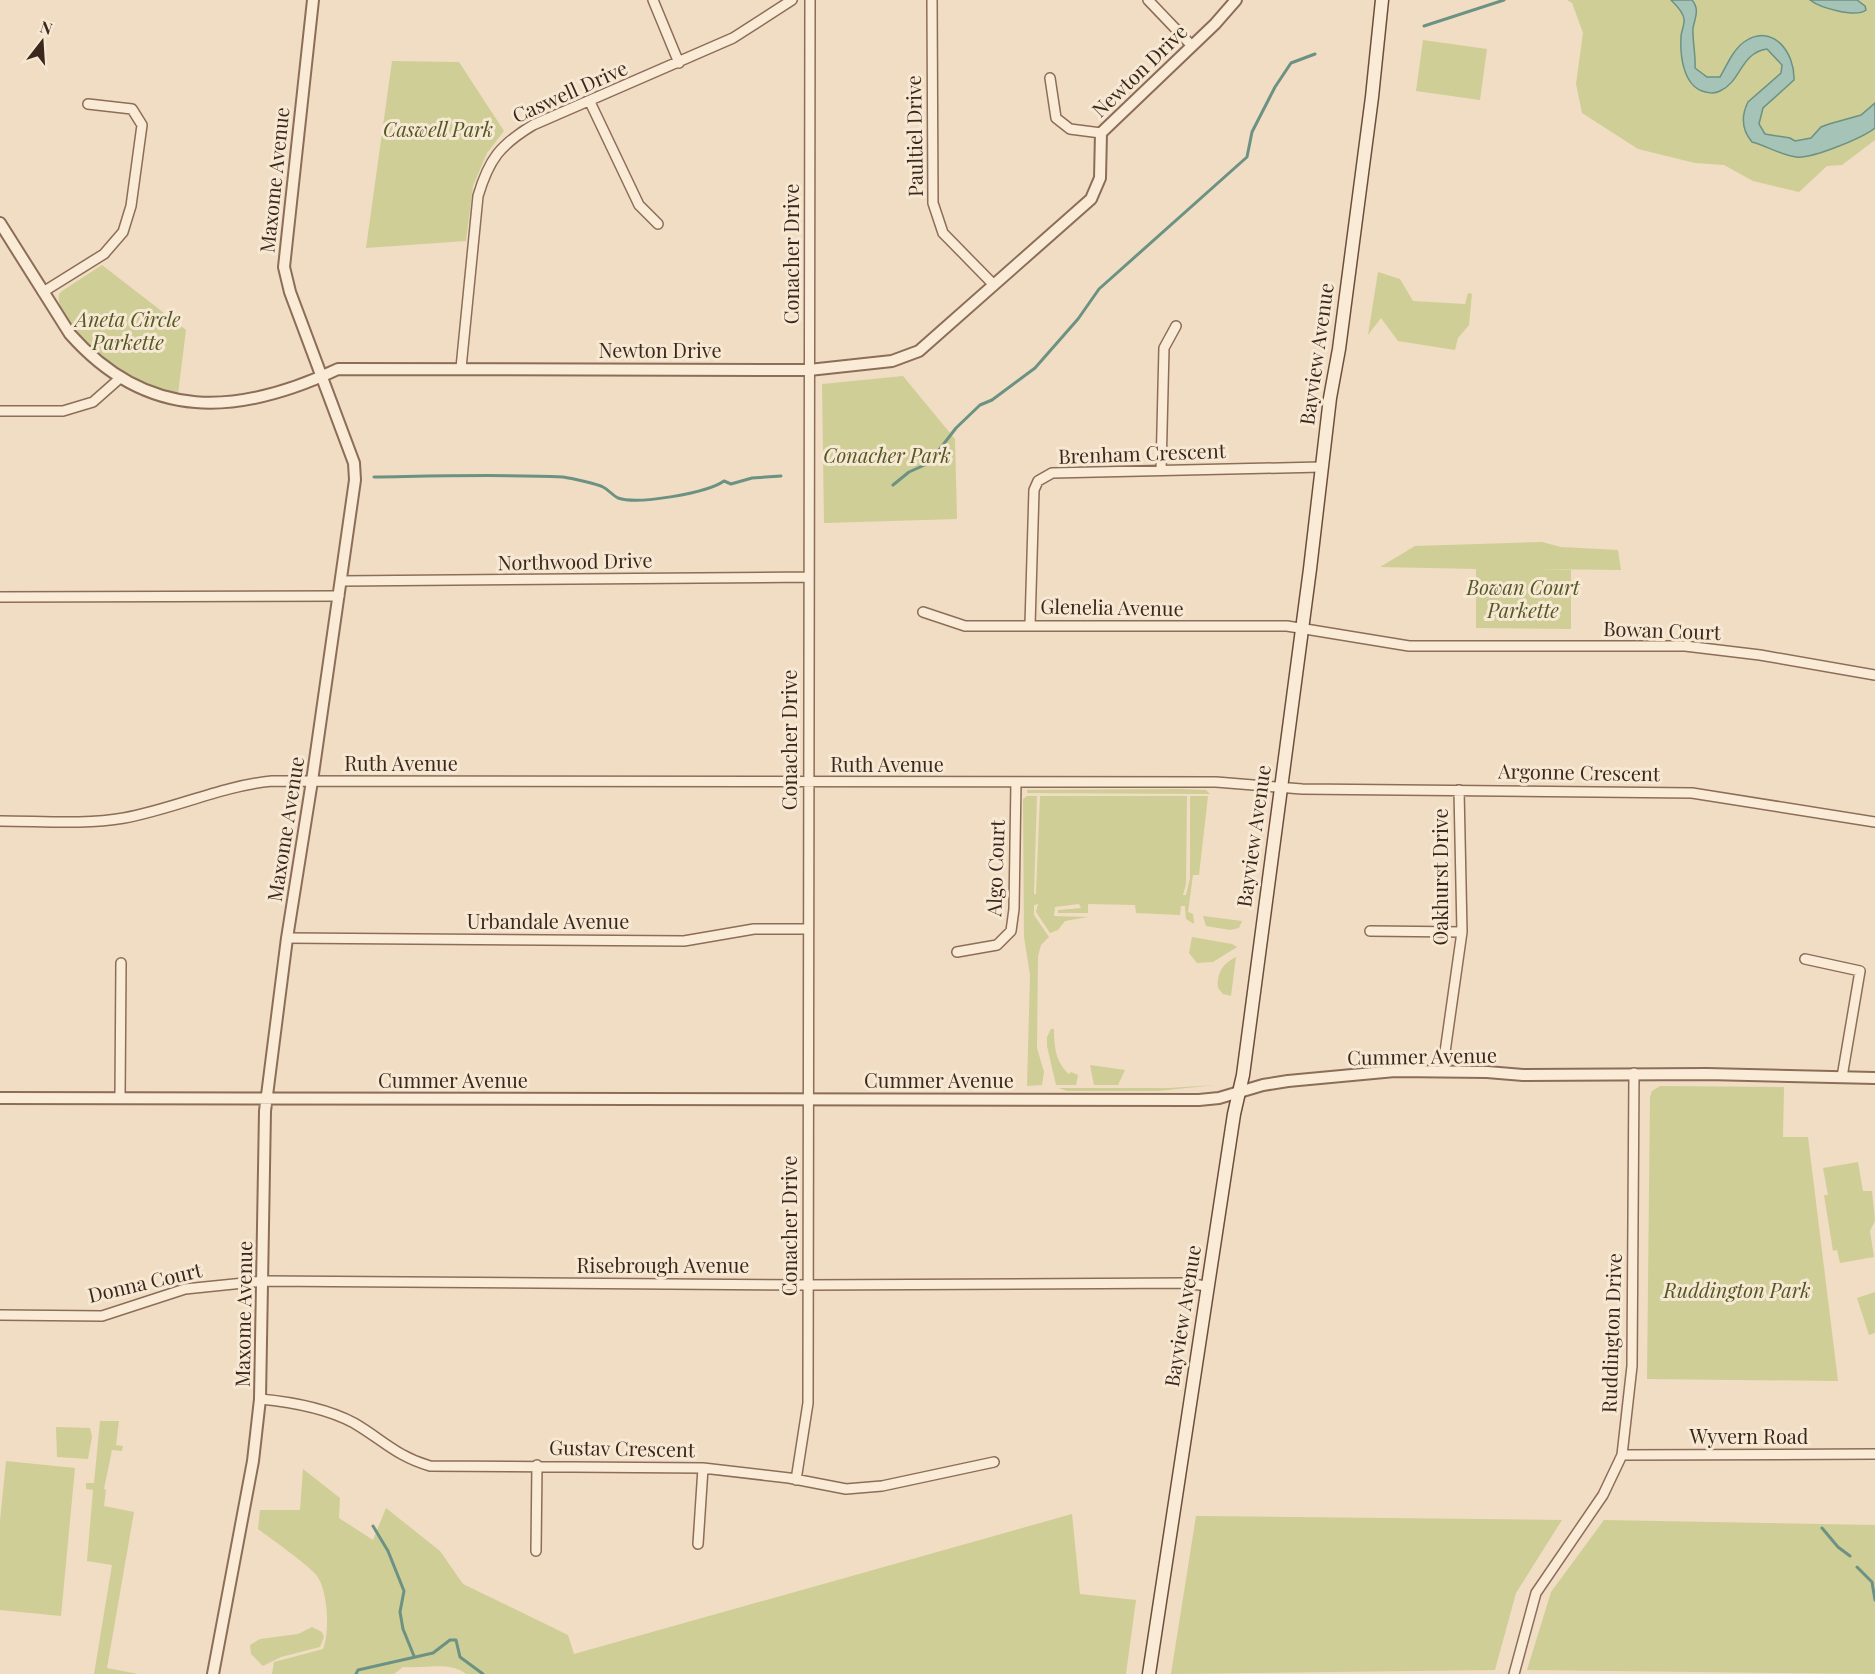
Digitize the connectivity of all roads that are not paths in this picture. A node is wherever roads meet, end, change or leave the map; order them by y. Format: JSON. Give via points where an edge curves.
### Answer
{"nodes":[{"id":1,"x":313,"y":0,"type":"edge"},
{"id":2,"x":653,"y":0,"type":"edge"},
{"id":3,"x":792,"y":0,"type":"edge"},
{"id":4,"x":810,"y":0,"type":"edge"},
{"id":5,"x":932,"y":0,"type":"edge"},
{"id":6,"x":1148,"y":0,"type":"edge"},
{"id":7,"x":1236,"y":0,"type":"edge"},
{"id":8,"x":1382,"y":0,"type":"edge"},
{"id":9,"x":1192,"y":46,"type":"junction"},
{"id":10,"x":679,"y":63,"type":"junction"},
{"id":11,"x":1050,"y":78,"type":"dead end"},
{"id":12,"x":590,"y":102,"type":"junction"},
{"id":13,"x":88,"y":104,"type":"dead end"},
{"id":14,"x":1101,"y":133,"type":"junction"},
{"id":15,"x":0,"y":223,"type":"edge"},
{"id":16,"x":658,"y":224,"type":"dead end"},
{"id":17,"x":994,"y":285,"type":"junction"},
{"id":18,"x":43,"y":292,"type":"junction"},
{"id":19,"x":1176,"y":327,"type":"dead end"},
{"id":20,"x":461,"y":368,"type":"junction"},
{"id":21,"x":809,"y":370,"type":"junction"},
{"id":22,"x":322,"y":376,"type":"junction"},
{"id":23,"x":120,"y":379,"type":"junction"},
{"id":24,"x":0,"y":411,"type":"edge"},
{"id":25,"x":1321,"y":466,"type":"junction"},
{"id":26,"x":1161,"y":470,"type":"junction"},
{"id":27,"x":809,"y":577,"type":"junction"},
{"id":28,"x":342,"y":581,"type":"junction"},
{"id":29,"x":339,"y":596,"type":"junction"},
{"id":30,"x":0,"y":597,"type":"edge"},
{"id":31,"x":923,"y":612,"type":"dead end"},
{"id":32,"x":1030,"y":625,"type":"junction"},
{"id":33,"x":1302,"y":629,"type":"junction"},
{"id":34,"x":1875,"y":675,"type":"edge"},
{"id":35,"x":312,"y":781,"type":"junction"},
{"id":36,"x":1016,"y":782,"type":"junction"},
{"id":37,"x":807,"y":783,"type":"junction"},
{"id":38,"x":1281,"y":787,"type":"junction"},
{"id":39,"x":1459,"y":790,"type":"junction"},
{"id":40,"x":0,"y":821,"type":"edge"},
{"id":41,"x":1875,"y":822,"type":"edge"},
{"id":42,"x":808,"y":929,"type":"junction"},
{"id":43,"x":1370,"y":931,"type":"dead end"},
{"id":44,"x":1462,"y":932,"type":"junction"},
{"id":45,"x":287,"y":938,"type":"junction"},
{"id":46,"x":957,"y":952,"type":"dead end"},
{"id":47,"x":1805,"y":959,"type":"dead end"},
{"id":48,"x":121,"y":963,"type":"dead end"},
{"id":49,"x":1445,"y":1071,"type":"junction"},
{"id":50,"x":1634,"y":1073,"type":"junction"},
{"id":51,"x":1842,"y":1077,"type":"junction"},
{"id":52,"x":1875,"y":1078,"type":"edge"},
{"id":53,"x":1240,"y":1092,"type":"junction"},
{"id":54,"x":0,"y":1098,"type":"edge"},
{"id":55,"x":120,"y":1098,"type":"junction"},
{"id":56,"x":267,"y":1098,"type":"junction"},
{"id":57,"x":808,"y":1100,"type":"junction"},
{"id":58,"x":263,"y":1281,"type":"junction"},
{"id":59,"x":807,"y":1285,"type":"junction"},
{"id":60,"x":1207,"y":1286,"type":"junction"},
{"id":61,"x":0,"y":1315,"type":"edge"},
{"id":62,"x":260,"y":1399,"type":"junction"},
{"id":63,"x":1875,"y":1454,"type":"edge"},
{"id":64,"x":1622,"y":1455,"type":"junction"},
{"id":65,"x":994,"y":1462,"type":"dead end"},
{"id":66,"x":537,"y":1465,"type":"junction"},
{"id":67,"x":703,"y":1468,"type":"junction"},
{"id":68,"x":796,"y":1480,"type":"junction"},
{"id":69,"x":698,"y":1544,"type":"dead end"},
{"id":70,"x":536,"y":1551,"type":"dead end"},
{"id":71,"x":213,"y":1674,"type":"edge"},
{"id":72,"x":1149,"y":1674,"type":"edge"},
{"id":73,"x":1515,"y":1674,"type":"edge"}],
"edges":[{"from":1,"to":22,"type":"street","name":"Maxome Avenue","via":[[284,267]]},
{"from":2,"to":10,"type":"street"},
{"from":3,"to":10,"type":"street","name":"Caswell Drive","via":[[734,38]]},
{"from":4,"to":21,"type":"street","name":"Conacher Drive"},
{"from":5,"to":17,"type":"street","name":"Paultiel Drive","via":[[933,203],[943,233]]},
{"from":6,"to":9,"type":"street"},
{"from":7,"to":9,"type":"street","name":"Newton Drive"},
{"from":8,"to":25,"type":"main road","name":"Bayview Avenue"},
{"from":9,"to":14,"type":"street","name":"Newton Drive"},
{"from":10,"to":12,"type":"street","name":"Caswell Drive"},
{"from":11,"to":14,"type":"street","via":[[1056,118],[1070,129]]},
{"from":12,"to":16,"type":"street","via":[[639,205]]},
{"from":12,"to":20,"type":"street","name":"Caswell Drive","via":[[513,138],[496,153],[485,174],[478,196]]},
{"from":13,"to":18,"type":"street","via":[[132,109],[142,126],[131,206],[123,232],[104,254]]},
{"from":14,"to":17,"type":"street","name":"Newton Drive","via":[[1100,178],[1091,199]]},
{"from":15,"to":18,"type":"street","name":"Newton Drive"},
{"from":17,"to":21,"type":"street","name":"Newton Drive","via":[[910,355],[892,361]]},
{"from":18,"to":23,"type":"street","name":"Newton Drive","via":[[70,334],[94,360]]},
{"from":19,"to":26,"type":"street","via":[[1164,348]]},
{"from":20,"to":21,"type":"street","name":"Newton Drive"},
{"from":20,"to":22,"type":"street","name":"Newton Drive","via":[[338,369]]},
{"from":21,"to":27,"type":"street","name":"Conacher Drive"},
{"from":22,"to":23,"type":"street","name":"Newton Drive","via":[[265,396],[211,402],[170,400]]},
{"from":22,"to":28,"type":"street","name":"Maxome Avenue","via":[[354,463]]},
{"from":23,"to":24,"type":"street","via":[[93,402],[63,411]]},
{"from":25,"to":26,"type":"street","name":"Brenham Crescent"},
{"from":25,"to":33,"type":"main road","name":"Bayview Avenue"},
{"from":26,"to":32,"type":"street","name":"Brenham Crescent","via":[[1052,473],[1038,481],[1034,490]]},
{"from":27,"to":28,"type":"street","name":"Northwood Drive"},
{"from":27,"to":37,"type":"street","name":"Conacher Drive"},
{"from":28,"to":29,"type":"street","name":"Maxome Avenue"},
{"from":29,"to":30,"type":"street"},
{"from":29,"to":35,"type":"street","name":"Maxome Avenue"},
{"from":31,"to":32,"type":"street","name":"Glenelia Avenue","via":[[965,626]]},
{"from":32,"to":33,"type":"street","name":"Glenelia Avenue"},
{"from":33,"to":34,"type":"street","name":"Bowan Court","via":[[1409,646],[1685,646]]},
{"from":33,"to":38,"type":"main road","name":"Bayview Avenue"},
{"from":35,"to":37,"type":"street","name":"Ruth Avenue"},
{"from":35,"to":40,"type":"street","name":"Ruth Avenue","via":[[249,784],[126,818]]},
{"from":35,"to":45,"type":"street","name":"Maxome Avenue"},
{"from":36,"to":37,"type":"street","name":"Ruth Avenue"},
{"from":36,"to":38,"type":"street","name":"Ruth Avenue","via":[[1216,782]]},
{"from":36,"to":46,"type":"street","name":"Algo Court","via":[[1011,931],[997,945]]},
{"from":37,"to":42,"type":"street","name":"Conacher Drive"},
{"from":38,"to":39,"type":"street","name":"Argonne Crescent"},
{"from":38,"to":53,"type":"main road","name":"Bayview Avenue"},
{"from":39,"to":41,"type":"street","name":"Argonne Crescent","via":[[1692,792]]},
{"from":39,"to":44,"type":"street","name":"Oakhurst Drive"},
{"from":42,"to":45,"type":"street","name":"Urbandale Avenue","via":[[754,929],[684,941]]},
{"from":42,"to":57,"type":"street","name":"Conacher Drive"},
{"from":43,"to":44,"type":"street"},
{"from":44,"to":49,"type":"street","name":"Oakhurst Drive"},
{"from":45,"to":56,"type":"street","name":"Maxome Avenue"},
{"from":47,"to":51,"type":"street","via":[[1860,971]]},
{"from":48,"to":55,"type":"street"},
{"from":49,"to":50,"type":"street","name":"Cummer Avenue","via":[[1522,1075]]},
{"from":49,"to":53,"type":"street","name":"Cummer Avenue","via":[[1305,1079]]},
{"from":50,"to":51,"type":"street","name":"Cummer Avenue"},
{"from":50,"to":64,"type":"street","name":"Ruddington Drive","via":[[1632,1366]]},
{"from":51,"to":52,"type":"street","name":"Cummer Avenue"},
{"from":53,"to":57,"type":"street","name":"Cummer Avenue","via":[[1198,1100]]},
{"from":53,"to":60,"type":"main road","name":"Bayview Avenue"},
{"from":54,"to":55,"type":"street","name":"Cummer Avenue"},
{"from":55,"to":56,"type":"street","name":"Cummer Avenue"},
{"from":56,"to":57,"type":"street","name":"Cummer Avenue"},
{"from":56,"to":58,"type":"street","name":"Maxome Avenue"},
{"from":57,"to":59,"type":"street","name":"Conacher Drive"},
{"from":58,"to":59,"type":"street","name":"Risebrough Avenue"},
{"from":58,"to":61,"type":"street","name":"Donna Court","via":[[185,1289],[102,1316]]},
{"from":58,"to":62,"type":"street","name":"Maxome Avenue"},
{"from":59,"to":60,"type":"street","name":"Risebrough Avenue"},
{"from":59,"to":68,"type":"street","name":"Conacher Drive","via":[[808,1403]]},
{"from":60,"to":72,"type":"main road","name":"Bayview Avenue"},
{"from":62,"to":66,"type":"street","name":"Gustav Crescent","via":[[322,1409],[354,1423],[408,1460],[430,1466]]},
{"from":62,"to":71,"type":"street","name":"Maxome Avenue","via":[[253,1461]]},
{"from":63,"to":64,"type":"street","name":"Wyvern Road"},
{"from":64,"to":73,"type":"street","name":"Ruddington Drive","via":[[1604,1496],[1536,1593]]},
{"from":65,"to":68,"type":"street","name":"Gustav Crescent","via":[[882,1486],[846,1489]]},
{"from":66,"to":67,"type":"street","name":"Gustav Crescent"},
{"from":66,"to":70,"type":"street"},
{"from":67,"to":68,"type":"street","name":"Gustav Crescent"},
{"from":67,"to":69,"type":"street"}]}
